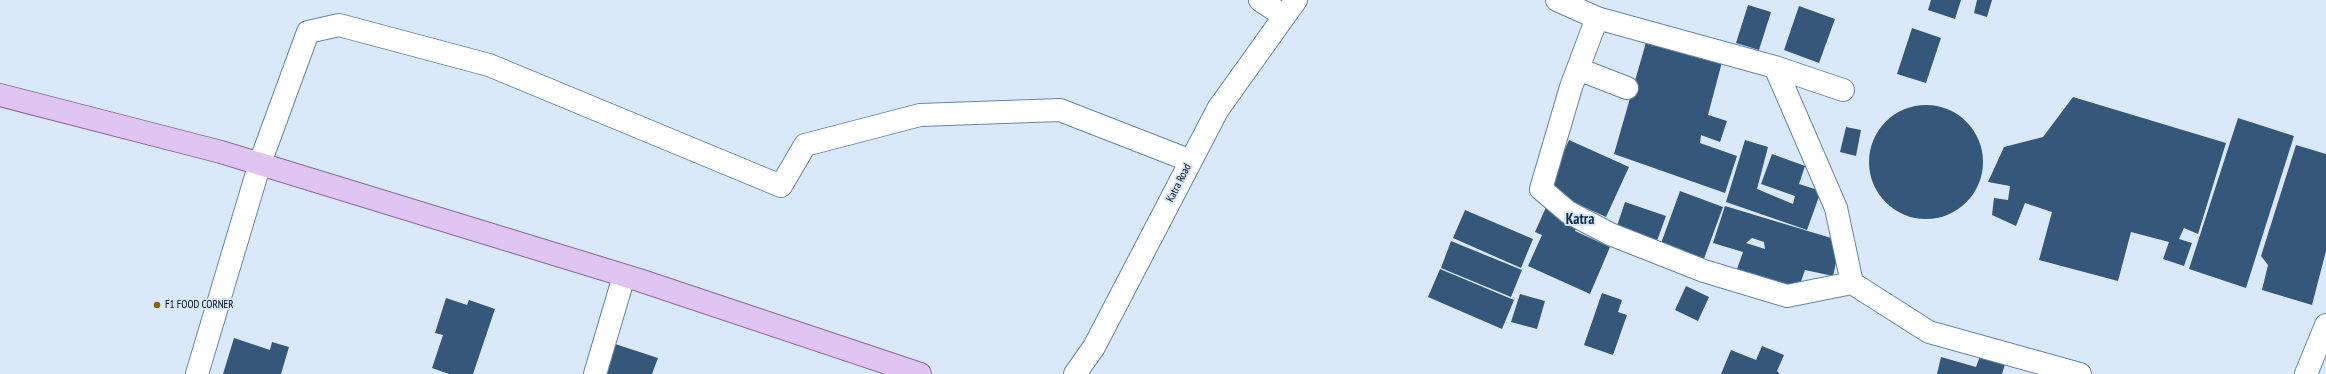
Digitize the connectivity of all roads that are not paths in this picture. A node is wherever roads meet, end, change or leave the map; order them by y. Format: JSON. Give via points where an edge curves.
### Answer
{"nodes":[{"id":1,"x":1260,"y":0,"type":"edge"},
{"id":2,"x":1557,"y":0,"type":"edge"},
{"id":3,"x":1290,"y":8,"type":"edge"},
{"id":4,"x":1597,"y":18,"type":"junction"},
{"id":5,"x":1775,"y":67,"type":"junction"},
{"id":6,"x":1578,"y":69,"type":"junction"},
{"id":7,"x":1627,"y":88,"type":"dead end"},
{"id":8,"x":1843,"y":90,"type":"dead end"},
{"id":9,"x":0,"y":95,"type":"edge"},
{"id":10,"x":1191,"y":161,"type":"junction"},
{"id":11,"x":260,"y":163,"type":"junction"},
{"id":12,"x":624,"y":276,"type":"junction"},
{"id":13,"x":1852,"y":283,"type":"junction"},
{"id":14,"x":2326,"y":325,"type":"edge"},
{"id":15,"x":197,"y":374,"type":"edge"},
{"id":16,"x":595,"y":374,"type":"edge"},
{"id":17,"x":920,"y":374,"type":"edge"},
{"id":18,"x":1075,"y":374,"type":"edge"},
{"id":19,"x":2080,"y":374,"type":"edge"},
{"id":20,"x":2306,"y":374,"type":"edge"}],
"edges":[{"from":1,"to":3,"type":"street"},
{"from":2,"to":4,"type":"street"},
{"from":3,"to":10,"type":"street","name":"Katra Road","via":[[1218,109]]},
{"from":4,"to":5,"type":"street"},
{"from":4,"to":6,"type":"street"},
{"from":5,"to":8,"type":"street"},
{"from":5,"to":13,"type":"street","via":[[1836,208]]},
{"from":6,"to":7,"type":"street"},
{"from":6,"to":13,"type":"street","via":[[1541,189],[1568,212],[1610,234],[1704,271],[1788,296]]},
{"from":9,"to":11,"type":"main road"},
{"from":10,"to":11,"type":"street","via":[[1060,110],[920,115],[805,145],[781,186],[489,65],[339,25],[308,32]]},
{"from":10,"to":18,"type":"street","name":"Katra Road","via":[[1094,347]]},
{"from":11,"to":12,"type":"main road"},
{"from":11,"to":15,"type":"street"},
{"from":12,"to":16,"type":"street"},
{"from":12,"to":17,"type":"main road"},
{"from":13,"to":19,"type":"street","via":[[1929,332]]},
{"from":14,"to":20,"type":"street"}]}
